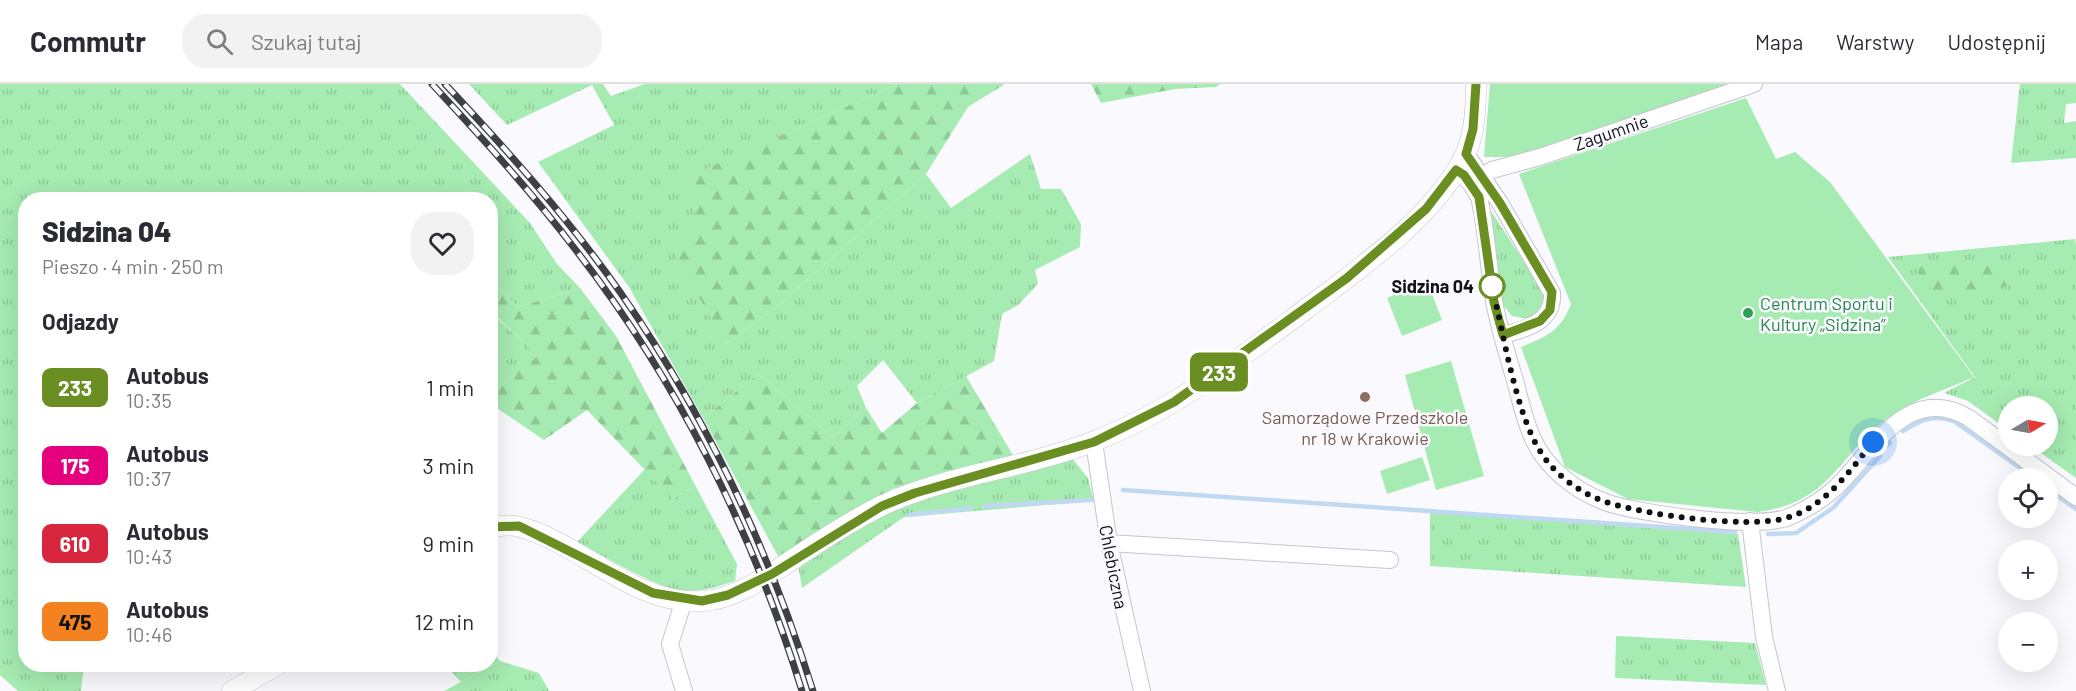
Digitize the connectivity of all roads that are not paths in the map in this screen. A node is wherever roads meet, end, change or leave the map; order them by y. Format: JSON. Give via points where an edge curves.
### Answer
{"nodes":[{"id":1,"x":1476,"y":84,"type":"edge"},
{"id":2,"x":1754,"y":84,"type":"edge"},
{"id":3,"x":1461,"y":162,"type":"junction"},
{"id":4,"x":1476,"y":180,"type":"junction"},
{"id":5,"x":1503,"y":335,"type":"junction"},
{"id":6,"x":1094,"y":442,"type":"junction"},
{"id":7,"x":2076,"y":497,"type":"edge"},
{"id":8,"x":1750,"y":521,"type":"junction"},
{"id":9,"x":498,"y":527,"type":"edge"},
{"id":10,"x":1109,"y":543,"type":"junction"},
{"id":11,"x":1390,"y":560,"type":"dead end"},
{"id":12,"x":684,"y":600,"type":"junction"},
{"id":13,"x":265,"y":672,"type":"edge"},
{"id":14,"x":232,"y":691,"type":"edge"},
{"id":15,"x":684,"y":691,"type":"edge"},
{"id":16,"x":1142,"y":691,"type":"edge"},
{"id":17,"x":1777,"y":691,"type":"edge"}],
"edges":[{"from":1,"to":3,"type":"street","via":[[1473,129]]},
{"from":2,"to":4,"type":"street","name":"Zagumnie"},
{"from":3,"to":4,"type":"street"},
{"from":3,"to":6,"type":"street","via":[[1412,222],[1316,301],[1174,402]]},
{"from":4,"to":5,"type":"street","via":[[1494,302]]},
{"from":4,"to":5,"type":"street","via":[[1552,292],[1550,310],[1540,321]]},
{"from":5,"to":8,"type":"street","via":[[1534,441],[1571,484],[1605,502],[1639,510]]},
{"from":6,"to":10,"type":"street","name":"Chlebiczna"},
{"from":6,"to":12,"type":"street","via":[[915,493],[882,506],[741,590],[702,601]]},
{"from":7,"to":8,"type":"street","via":[[1969,418],[1938,408],[1917,411],[1889,428],[1844,480],[1811,507],[1786,518]]},
{"from":8,"to":17,"type":"street","via":[[1764,637]]},
{"from":9,"to":12,"type":"street","via":[[519,526],[621,579],[653,593]]},
{"from":10,"to":11,"type":"street"},
{"from":10,"to":16,"type":"street","name":"Chlebiczna"},
{"from":12,"to":15,"type":"street","via":[[670,644]]},
{"from":13,"to":14,"type":"street"}]}
